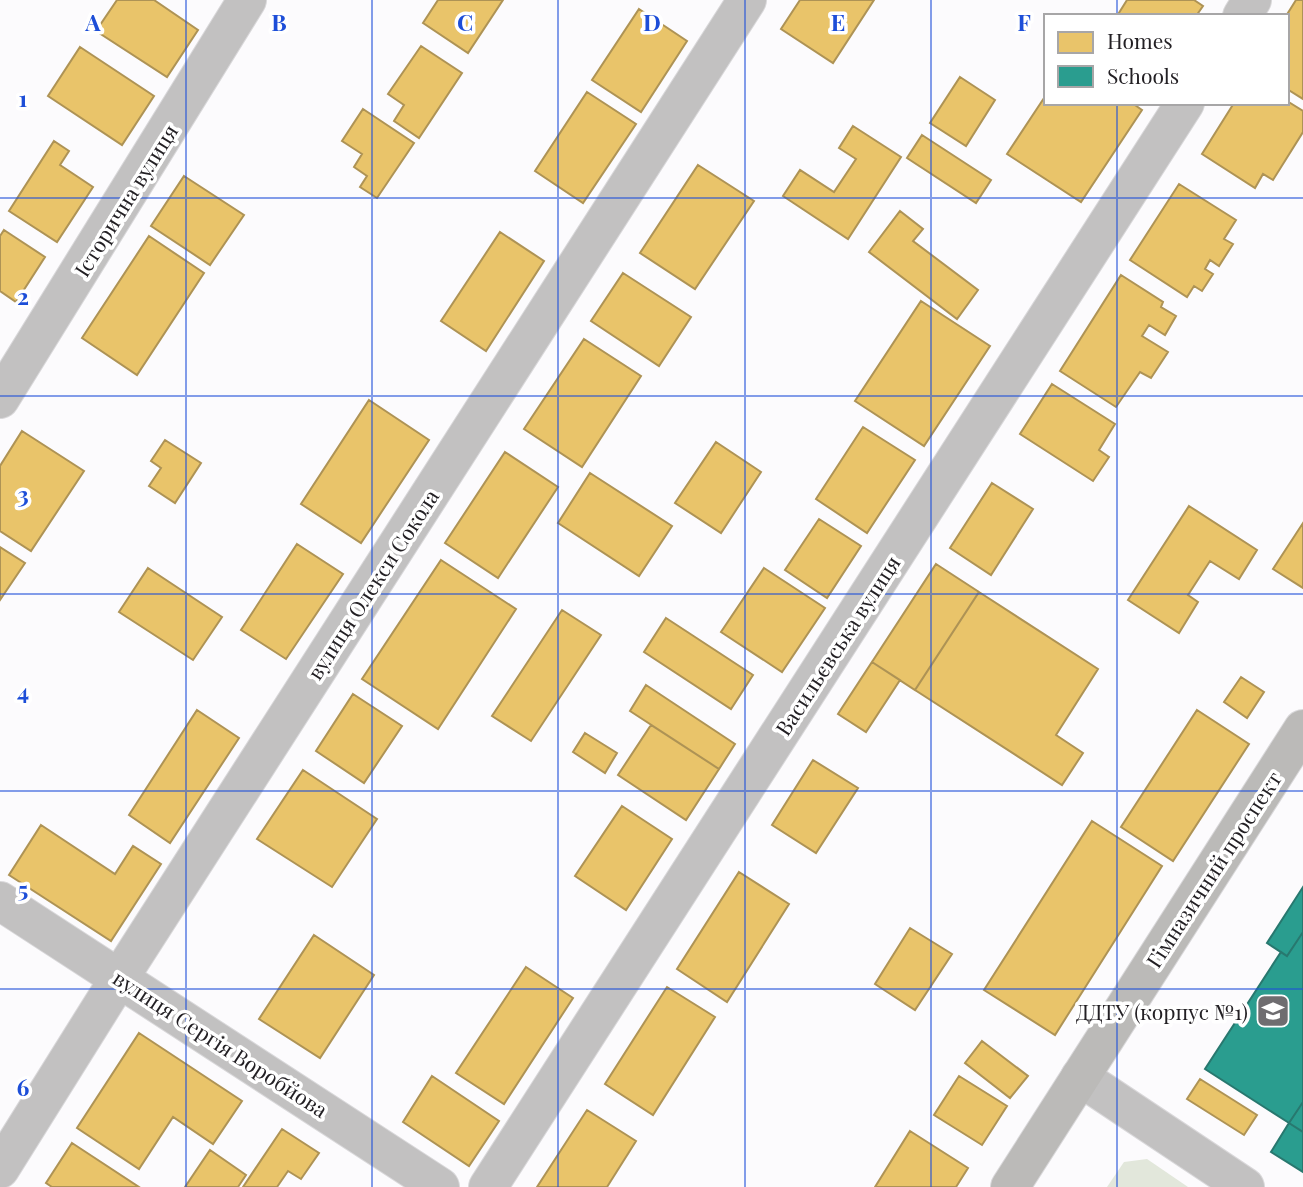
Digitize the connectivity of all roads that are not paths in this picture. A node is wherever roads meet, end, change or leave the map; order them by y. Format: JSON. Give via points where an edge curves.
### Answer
{"nodes":[{"id":1,"x":247,"y":0,"type":"edge"},
{"id":2,"x":747,"y":0,"type":"edge"},
{"id":3,"x":1184,"y":105,"type":"edge"},
{"id":4,"x":0,"y":399,"type":"edge"},
{"id":5,"x":1303,"y":729,"type":"edge"},
{"id":6,"x":0,"y":901,"type":"edge"},
{"id":7,"x":120,"y":977,"type":"junction"},
{"id":8,"x":1080,"y":1077,"type":"junction"},
{"id":9,"x":0,"y":1169,"type":"edge"},
{"id":10,"x":440,"y":1187,"type":"edge"},
{"id":11,"x":488,"y":1187,"type":"edge"},
{"id":12,"x":1010,"y":1187,"type":"edge"},
{"id":13,"x":1245,"y":1187,"type":"edge"}],
"edges":[{"from":1,"to":4,"type":"street","name":"Історична вулиця"},
{"from":2,"to":7,"type":"street","name":"вулиця Олекси Сокола"},
{"from":3,"to":11,"type":"street","name":"Васильєвська вулиця"},
{"from":5,"to":8,"type":"main road","name":"Гімназичний проспект"},
{"from":6,"to":7,"type":"street","name":"вулиця Сергія Воробйова"},
{"from":7,"to":9,"type":"street","name":"вулиця Олекси Сокола"},
{"from":7,"to":10,"type":"street","name":"вулиця Сергія Воробйова"},
{"from":8,"to":12,"type":"main road","name":"Гімназичний проспект"},
{"from":8,"to":13,"type":"street"}]}
